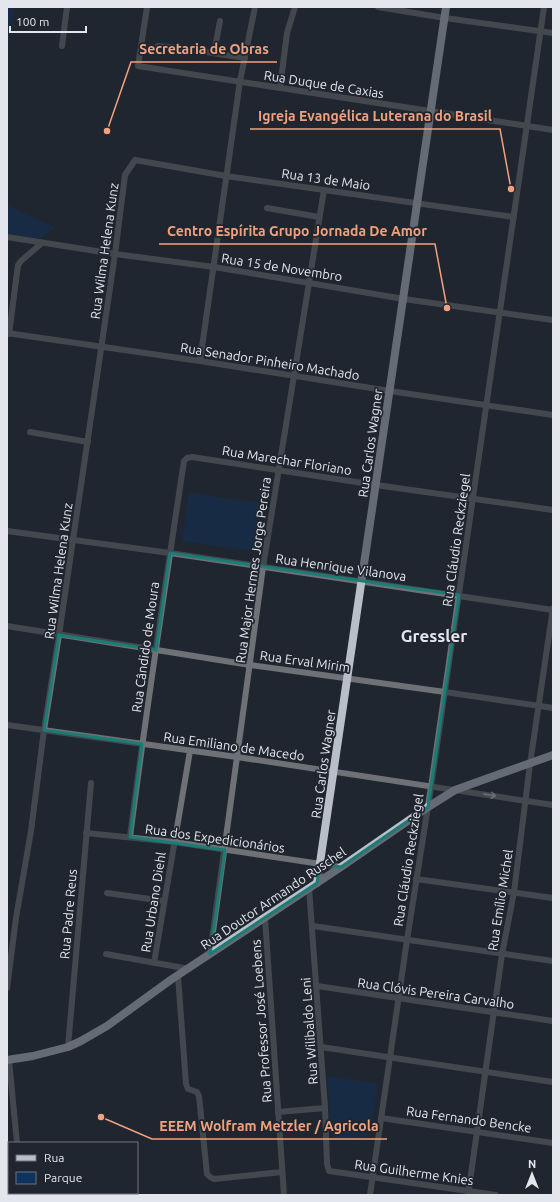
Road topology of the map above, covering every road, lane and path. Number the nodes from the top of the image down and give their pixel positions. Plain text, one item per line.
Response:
1 (68, 7) edge
2 (147, 7) edge
3 (255, 7) edge
4 (295, 7) edge
5 (378, 7) edge
6 (446, 7) edge
7 (544, 7) edge
8 (445, 18) junction
9 (220, 21) dead end
10 (541, 31) junction
11 (553, 33) edge
12 (62, 46) dead end
13 (158, 46) dead end
14 (214, 53) junction
15 (245, 58) junction
16 (240, 81) junction
17 (280, 88) junction
18 (431, 111) junction
19 (527, 126) junction
20 (553, 130) edge
21 (135, 160) joint
22 (226, 176) junction
23 (324, 190) junction
24 (418, 204) junction
25 (267, 208) dead end
26 (320, 217) junction
27 (514, 217) junction
28 (7, 237) edge
29 (42, 243) junction
30 (115, 254) junction
31 (214, 267) junction
32 (310, 283) junction
33 (7, 286) edge
34 (15, 288) junction
35 (404, 299) junction
36 (500, 312) junction
37 (553, 320) edge
38 (8, 334) edge
39 (102, 348) junction
40 (200, 361) junction
41 (294, 376) junction
42 (390, 391) junction
43 (487, 405) junction
44 (553, 415) edge
45 (30, 432) dead end
46 (88, 442) junction
47 (184, 461) joint
48 (279, 470) junction
49 (376, 485) junction
50 (473, 499) junction
51 (553, 510) edge
52 (7, 531) edge
53 (74, 539) junction
54 (170, 553) junction
55 (264, 567) junction
56 (362, 582) junction
57 (459, 595) junction
58 (553, 609) edge
59 (7, 626) edge
60 (60, 635) junction
61 (156, 650) junction
62 (250, 665) junction
63 (348, 678) junction
64 (445, 692) junction
65 (538, 707) junction
66 (553, 708) edge
67 (7, 725) edge
68 (44, 730) junction
69 (142, 744) junction
70 (190, 751) junction
71 (553, 755) edge
72 (237, 757) junction
73 (530, 764) junction
74 (334, 772) junction
75 (91, 783) dead end
76 (431, 787) junction
77 (455, 790) junction
78 (525, 801) junction
79 (553, 805) edge
80 (428, 807) junction
81 (86, 833) junction
82 (130, 837) junction
83 (174, 842) junction
84 (225, 850) junction
85 (320, 864) junction
86 (341, 867) junction
87 (416, 879) junction
88 (317, 883) junction
89 (309, 888) junction
90 (514, 892) junction
91 (107, 893) dead end
92 (553, 898) edge
93 (164, 901) junction
94 (265, 918) junction
95 (313, 926) junction
96 (407, 940) junction
97 (106, 954) dead end
98 (210, 954) junction
99 (502, 954) junction
100 (553, 961) edge
101 (154, 962) junction
102 (189, 969) junction
103 (178, 976) junction
104 (317, 986) junction
105 (7, 988) edge
106 (398, 998) junction
107 (494, 1013) junction
108 (553, 1021) edge
109 (68, 1047) junction
110 (321, 1047) junction
111 (390, 1057) junction
112 (8, 1060) edge
113 (485, 1071) junction
114 (553, 1082) edge
115 (325, 1108) junction
116 (278, 1112) junction
117 (381, 1118) junction
118 (476, 1132) junction
119 (17, 1142) edge
120 (553, 1143) edge
121 (329, 1171) joint
122 (282, 1172) junction
123 (373, 1178) junction
124 (468, 1193) edge
125 (284, 1195) edge
126 (370, 1195) edge
127 (496, 1195) edge

1 - 12 street
2 - 16 street, Rua Duque de Caxias
3 - 15 street
4 - 17 street
5 - 8 street
6 - 8 main road, Rua Carlos Wagner
7 - 10 street, Rua Cláudio Reckziegel
8 - 10 street
8 - 18 main road, Rua Carlos Wagner
9 - 14 street
10 - 11 street
10 - 19 street, Rua Cláudio Reckziegel
13 - 14 street
14 - 15 street
15 - 16 street
16 - 17 street, Rua Duque de Caxias
16 - 22 street
17 - 18 street, Rua Duque de Caxias
18 - 19 street, Rua Duque de Caxias
18 - 24 main road, Rua Carlos Wagner
19 - 20 street, Rua Duque de Caxias
19 - 27 street, Rua Cláudio Reckziegel
21 - 22 street, Rua 13 de Maio
21 - 30 street, Rua Wilma Helena Kunz
22 - 23 street, Rua 13 de Maio
22 - 31 street
23 - 24 street, Rua 13 de Maio
23 - 26 street, Rua Major Hermes Jorge Pereira
24 - 27 street, Rua 13 de Maio
24 - 35 main road, Rua Carlos Wagner
25 - 26 street
26 - 32 street, Rua Major Hermes Jorge Pereira
27 - 36 street, Rua Cláudio Reckziegel
28 - 29 street, Rua 15 de Novembro
29 - 30 street, Rua 15 de Novembro
29 - 34 street
30 - 31 street, Rua 15 de Novembro
30 - 39 street, Rua Wilma Helena Kunz
31 - 32 street, Rua 15 de Novembro
31 - 40 street
32 - 35 street, Rua 15 de Novembro
32 - 41 street, Rua Major Hermes Jorge Pereira
33 - 34 street
34 - 38 street
35 - 36 street, Rua 15 de Novembro
35 - 42 main road, Rua Carlos Wagner
36 - 37 street, Rua 15 de Novembro
36 - 43 street, Rua Cláudio Reckziegel
38 - 39 street, Rua Senador Pinheiro Machado
39 - 40 street, Rua Senador Pinheiro Machado
39 - 46 street, Rua Wilma Helena Kunz
40 - 41 street, Rua Senador Pinheiro Machado
41 - 42 street, Rua Senador Pinheiro Machado
41 - 48 street, Rua Major Hermes Jorge Pereira
42 - 43 street, Rua Senador Pinheiro Machado
42 - 49 main road, Rua Carlos Wagner
43 - 44 street, Rua Senador Pinheiro Machado
43 - 50 street, Rua Cláudio Reckziegel
45 - 46 street
46 - 53 street, Rua Wilma Helena Kunz
47 - 48 street, Rua Marechar Floriano
47 - 54 street, Rua Cândido de Moura
48 - 49 street, Rua Marechar Floriano
48 - 55 street, Rua Major Hermes Jorge Pereira
49 - 50 street, Rua Marechar Floriano
49 - 56 main road, Rua Carlos Wagner
50 - 51 street, Rua Marechar Floriano
50 - 57 street, Rua Cláudio Reckziegel
52 - 53 street, Rua Henrique Vilanova
53 - 54 street, Rua Henrique Vilanova
53 - 60 street, Rua Wilma Helena Kunz
54 - 55 street, Rua Henrique Vilanova
54 - 61 street, Rua Cândido de Moura
55 - 56 street, Rua Henrique Vilanova
55 - 62 street, Rua Major Hermes Jorge Pereira
56 - 57 street, Rua Henrique Vilanova
56 - 63 main road, Rua Carlos Wagner
57 - 58 street, Rua Henrique Vilanova
57 - 64 street, Rua Cláudio Reckziegel
58 - 65 street, Rua Emílio Michel
59 - 60 street, Rua Erval Mirim
60 - 61 street, Rua Erval Mirim
60 - 68 street, Rua Wilma Helena Kunz
61 - 62 street, Rua Erval Mirim
61 - 69 street, Rua Cândido de Moura
62 - 63 street, Rua Erval Mirim
62 - 72 street, Rua Major Hermes Jorge Pereira
63 - 64 street, Rua Erval Mirim
63 - 74 main road, Rua Carlos Wagner
64 - 65 street, Rua Erval Mirim
64 - 76 street, Rua Cláudio Reckziegel
65 - 66 street, Rua Erval Mirim
65 - 73 street, Rua Emílio Michel
67 - 68 street, Rua Emiliano de Macedo
68 - 69 street, Rua Emiliano de Macedo
68 - 105 street, Rua Wilma Helena Kunz
69 - 70 street, Rua Emiliano de Macedo
69 - 82 street, Rua Cândido de Moura
70 - 72 street, Rua Emiliano de Macedo
70 - 83 street, Rua Urbano Diehl
71 - 73 main road, Rua Doutor Armando Ruschel
72 - 74 street, Rua Emiliano de Macedo
72 - 84 street, Rua Major Hermes Jorge Pereira
73 - 77 main road, Rua Doutor Armando Ruschel
73 - 78 street, Rua Emílio Michel
74 - 76 street, Rua Emiliano de Macedo
74 - 85 main road, Rua Carlos Wagner
75 - 81 street, Rua Padre Reus
76 - 77 street, Rua Emiliano de Macedo
76 - 80 street, Rua Cláudio Reckziegel
77 -> 78 street, Rua Emiliano de Macedo
77 - 80 main road, Rua Doutor Armando Ruschel
78 - 79 street, Rua Emiliano de Macedo
78 - 90 street, Rua Emílio Michel
80 - 86 main road, Rua Doutor Armando Ruschel
80 - 87 street, Rua Cláudio Reckziegel
81 - 82 street, Rua dos Expedicionários
81 - 109 street, Rua Padre Reus
82 - 83 street, Rua dos Expedicionários
83 - 84 street, Rua dos Expedicionários
83 - 93 street, Rua Urbano Diehl
84 - 85 street, Rua dos Expedicionários
84 - 98 street, Rua Major Hermes Jorge Pereira
85 - 86 street, Rua dos Expedicionários
85 - 88 main road, Rua Carlos Wagner
86 - 88 main road, Rua Doutor Armando Ruschel
87 - 90 street
87 - 96 street, Rua Cláudio Reckziegel
88 - 89 main road, Rua Doutor Armando Ruschel
89 - 94 main road, Rua Doutor Armando Ruschel
89 - 95 street, Rua Wilibaldo Leni
90 - 92 street
90 - 99 street, Rua Emílio Michel
91 - 93 street
93 - 101 street, Rua Urbano Diehl
94 - 98 main road, Rua Doutor Armando Ruschel
94 - 116 street, Rua Professor José Loebens
95 - 96 street
95 - 104 street, Rua Wilibaldo Leni
96 - 99 street
96 - 106 street, Rua Cláudio Reckziegel
97 - 101 street
98 - 102 main road, Rua Doutor Armando Ruschel
99 - 100 street
99 - 107 street, Rua Emílio Michel
101 - 102 street
102 - 103 main road, Rua Doutor Armando Ruschel
103 - 109 main road, Rua Doutor Armando Ruschel
103 - 122 street
104 - 106 street, Rua Clóvis Pereira Carvalho
104 - 110 street, Rua Wilibaldo Leni
106 - 107 street, Rua Clóvis Pereira Carvalho
106 - 111 street, Rua Cláudio Reckziegel
107 - 108 street, Rua Clóvis Pereira Carvalho
107 - 113 street, Rua Emílio Michel
109 - 112 main road, Rua Doutor Armando Ruschel
110 - 111 street
110 - 115 street, Rua Wilibaldo Leni
111 - 113 street
111 - 117 street, Rua Cláudio Reckziegel
112 - 119 street
113 - 114 street
113 - 118 street, Rua Emílio Michel
115 - 116 street
115 - 121 street, Rua Wilibaldo Leni
116 - 122 street, Rua Professor José Loebens
117 - 118 street, Rua Fernando Bencke
117 - 123 street, Rua Cláudio Reckziegel
118 - 120 street, Rua Fernando Bencke
118 - 124 street, Rua Emílio Michel
121 - 123 street, Rua Guilherme Knies
122 - 125 street, Rua Professor José Loebens
123 - 124 street, Rua Guilherme Knies
123 - 126 street, Rua Cláudio Reckziegel
124 - 127 street, Rua Guilherme Knies

